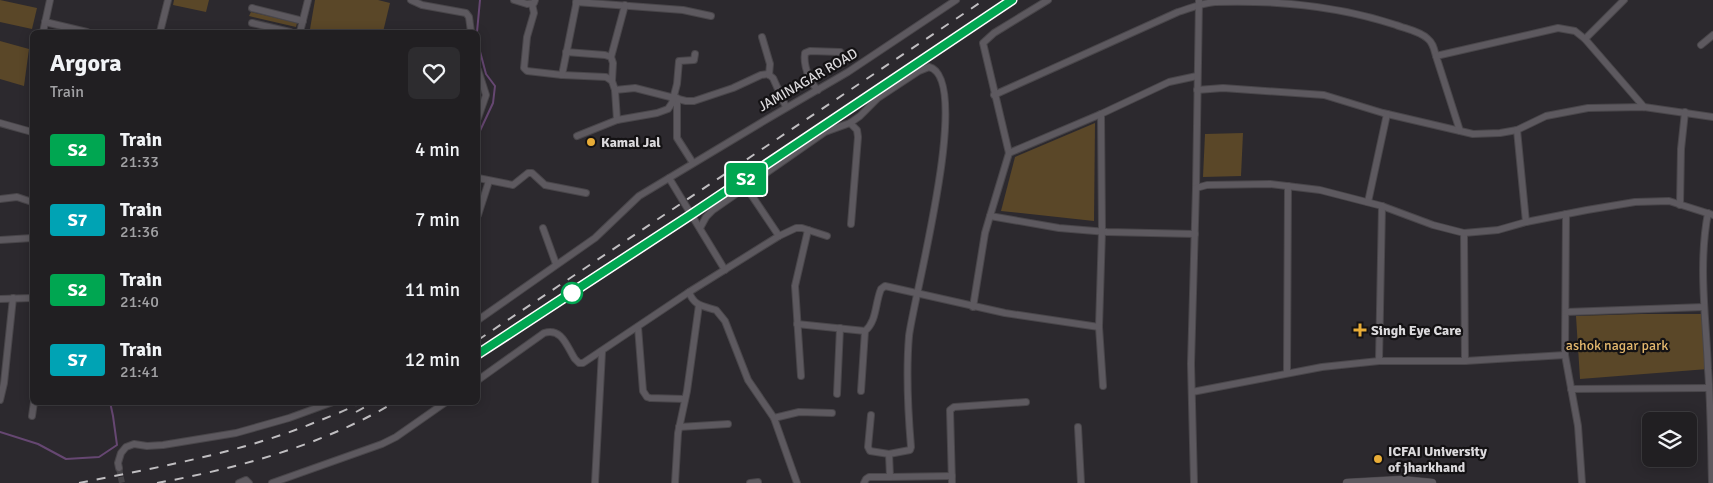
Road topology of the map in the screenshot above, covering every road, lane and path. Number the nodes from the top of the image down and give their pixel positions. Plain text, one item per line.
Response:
1 (50, 0) edge
2 (168, 0) edge
3 (308, 0) edge
4 (411, 0) edge
5 (514, 0) edge
6 (956, 0) edge
7 (1048, 0) edge
8 (1624, 0) edge
9 (577, 1) edge
10 (534, 2) edge
11 (606, 2) edge
12 (1199, 2) edge
13 (946, 3) edge
14 (625, 5) junction
15 (252, 8) dead end
16 (711, 16) dead end
17 (303, 21) junction
18 (45, 22) junction
19 (252, 23) dead end
20 (43, 30) edge
21 (79, 30) edge
22 (160, 30) edge
23 (282, 30) edge
24 (301, 30) edge
25 (471, 30) edge
26 (1713, 35) edge
27 (762, 37) dead end
28 (1584, 39) junction
29 (1701, 45) dead end
30 (566, 52) junction
31 (840, 52) dead end
32 (695, 54) dead end
33 (1436, 56) junction
34 (611, 57) junction
35 (769, 75) junction
36 (562, 76) junction
37 (1197, 76) junction
38 (612, 81) junction
39 (480, 85) edge
40 (615, 90) junction
41 (818, 90) junction
42 (1197, 90) junction
43 (994, 95) junction
44 (675, 98) junction
45 (786, 107) junction
46 (1644, 107) junction
47 (480, 112) edge
48 (1685, 112) junction
49 (1101, 114) junction
50 (1387, 114) junction
51 (1713, 117) edge
52 (617, 120) junction
53 (0, 123) edge
54 (850, 123) junction
55 (1517, 130) junction
56 (30, 131) edge
57 (1460, 131) junction
58 (577, 136) dead end
59 (1009, 153) junction
60 (693, 163) junction
61 (669, 178) junction
62 (480, 179) edge
63 (489, 181) junction
64 (1288, 186) junction
65 (746, 187) junction
66 (1196, 188) junction
67 (586, 194) dead end
68 (0, 199) edge
69 (30, 201) edge
70 (1368, 202) junction
71 (1680, 205) junction
72 (1382, 206) junction
73 (480, 209) edge
74 (1566, 214) junction
75 (1710, 214) edge
76 (990, 216) junction
77 (1526, 222) junction
78 (851, 224) dead end
79 (543, 228) dead end
80 (700, 228) junction
81 (808, 230) junction
82 (1102, 232) junction
83 (1464, 232) junction
84 (1195, 234) junction
85 (779, 236) junction
86 (827, 236) dead end
87 (30, 238) edge
88 (0, 240) edge
89 (556, 264) junction
90 (723, 271) junction
91 (689, 292) junction
92 (918, 295) junction
93 (13, 298) junction
94 (30, 298) edge
95 (0, 299) edge
96 (699, 305) junction
97 (973, 307) junction
98 (1704, 307) junction
99 (1566, 312) junction
100 (480, 319) edge
101 (797, 324) junction
102 (638, 327) junction
103 (1099, 327) junction
104 (840, 328) junction
105 (865, 330) junction
106 (602, 352) junction
107 (1565, 355) junction
108 (1378, 361) junction
109 (1465, 361) junction
110 (1287, 373) junction
111 (801, 376) dead end
112 (480, 379) edge
113 (1103, 386) dead end
114 (1709, 388) junction
115 (1571, 389) junction
116 (861, 391) dead end
117 (1192, 392) junction
118 (837, 394) dead end
119 (685, 398) junction
120 (0, 400) edge
121 (1026, 402) dead end
122 (34, 405) edge
123 (325, 405) edge
124 (442, 405) edge
125 (832, 413) dead end
126 (871, 415) dead end
127 (32, 416) dead end
128 (774, 418) junction
129 (728, 424) dead end
130 (679, 427) junction
131 (1078, 427) dead end
132 (889, 454) junction
133 (119, 468) tunnel mouth
134 (890, 477) junction
135 (952, 480) edge
136 (758, 482) edge
137 (238, 483) edge
138 (249, 483) edge
139 (272, 483) edge
140 (595, 483) edge
141 (675, 483) edge
142 (750, 483) edge
143 (797, 483) edge
144 (864, 483) edge
145 (1081, 483) edge
146 (1194, 483) edge
147 (1347, 483) edge
148 (1432, 483) edge
149 (1582, 483) edge
150 (1712, 483) edge

1 - 18 street
2 - 22 street
3 - 17 street
4 - 25 street
5 - 10 street
6 - 13 street, JAMINAGAR ROAD
7 - 43 street
8 - 28 street
9 - 11 street
9 - 30 street
10 - 36 street
11 - 14 street
12 - 33 street
12 - 37 street
12 - 43 street
13 - 41 street, JAMINAGAR ROAD
14 - 16 street
14 - 34 street
15 - 17 street
17 - 24 street
18 - 20 street
18 - 21 street
19 - 23 street
26 - 29 street
27 - 35 street
28 - 33 street
28 - 46 street
30 - 34 street
30 - 36 street
31 - 41 street
32 - 44 street
33 - 57 street
34 - 38 street
35 - 44 street
35 - 45 street
36 - 38 street
37 - 42 street
37 - 49 street
38 - 40 street
39 - 47 street
40 - 44 street
40 - 52 street
41 - 45 street, JAMINAGAR ROAD
42 - 50 street
42 - 66 street
43 - 59 street
44 - 52 street
44 - 60 street
45 - 60 street, JAMINAGAR ROAD
46 - 48 street
46 - 55 street
48 - 51 street
48 - 71 street
49 - 59 street
49 - 82 street
50 - 57 street
50 - 70 street
52 - 58 street
53 - 56 street
54 - 65 street
54 - 78 street
54 - 92 street
55 - 57 street
55 - 77 street
59 - 76 street
60 - 61 street, JAMINAGAR ROAD
61 - 80 street
61 - 89 street, JAMINAGAR ROAD
62 - 63 street
63 - 67 street
63 - 73 street
64 - 66 street
64 - 70 street
64 - 110 street
65 - 80 street
65 - 85 street
66 - 84 street
68 - 69 street
70 - 72 street
71 - 74 street
71 - 75 street
72 - 83 street
72 - 108 street
74 - 77 street
74 - 99 street
75 - 98 street
76 - 82 street
76 - 97 street
77 - 83 street
79 - 89 street
80 - 90 street
81 - 85 street
81 - 86 street
81 - 101 street
82 - 84 street
82 - 103 street
83 - 109 street
84 - 117 street
85 - 90 street
87 - 88 street
89 - 100 street, JAMINAGAR ROAD
90 - 91 street
91 - 96 street
91 - 102 street
92 - 97 street
92 - 105 street
92 - 132 street
93 - 94 street
93 - 95 street
93 - 120 street
96 - 119 street
96 - 128 street
97 - 103 street
98 - 99 street
98 - 114 street
99 - 107 street
101 - 104 street
101 - 111 street
102 - 106 street
102 - 119 street
103 - 113 street
104 - 105 street
104 - 118 street
105 - 116 street
106 - 112 street
106 - 140 street
107 - 109 street
107 - 115 street
108 - 109 street
108 - 110 street
110 - 117 street
114 - 115 street
114 - 150 street
115 - 149 street
117 - 146 street
119 - 130 street
121 - 135 street
122 - 127 street
123 - 133 street
124 - 139 street
125 - 128 street
126 - 132 street
128 - 143 street
129 - 130 street
130 - 141 street
131 - 145 street
132 - 134 street
134 - 135 street
134 - 144 street
136 - 142 street
137 - 138 street
147 - 148 street

